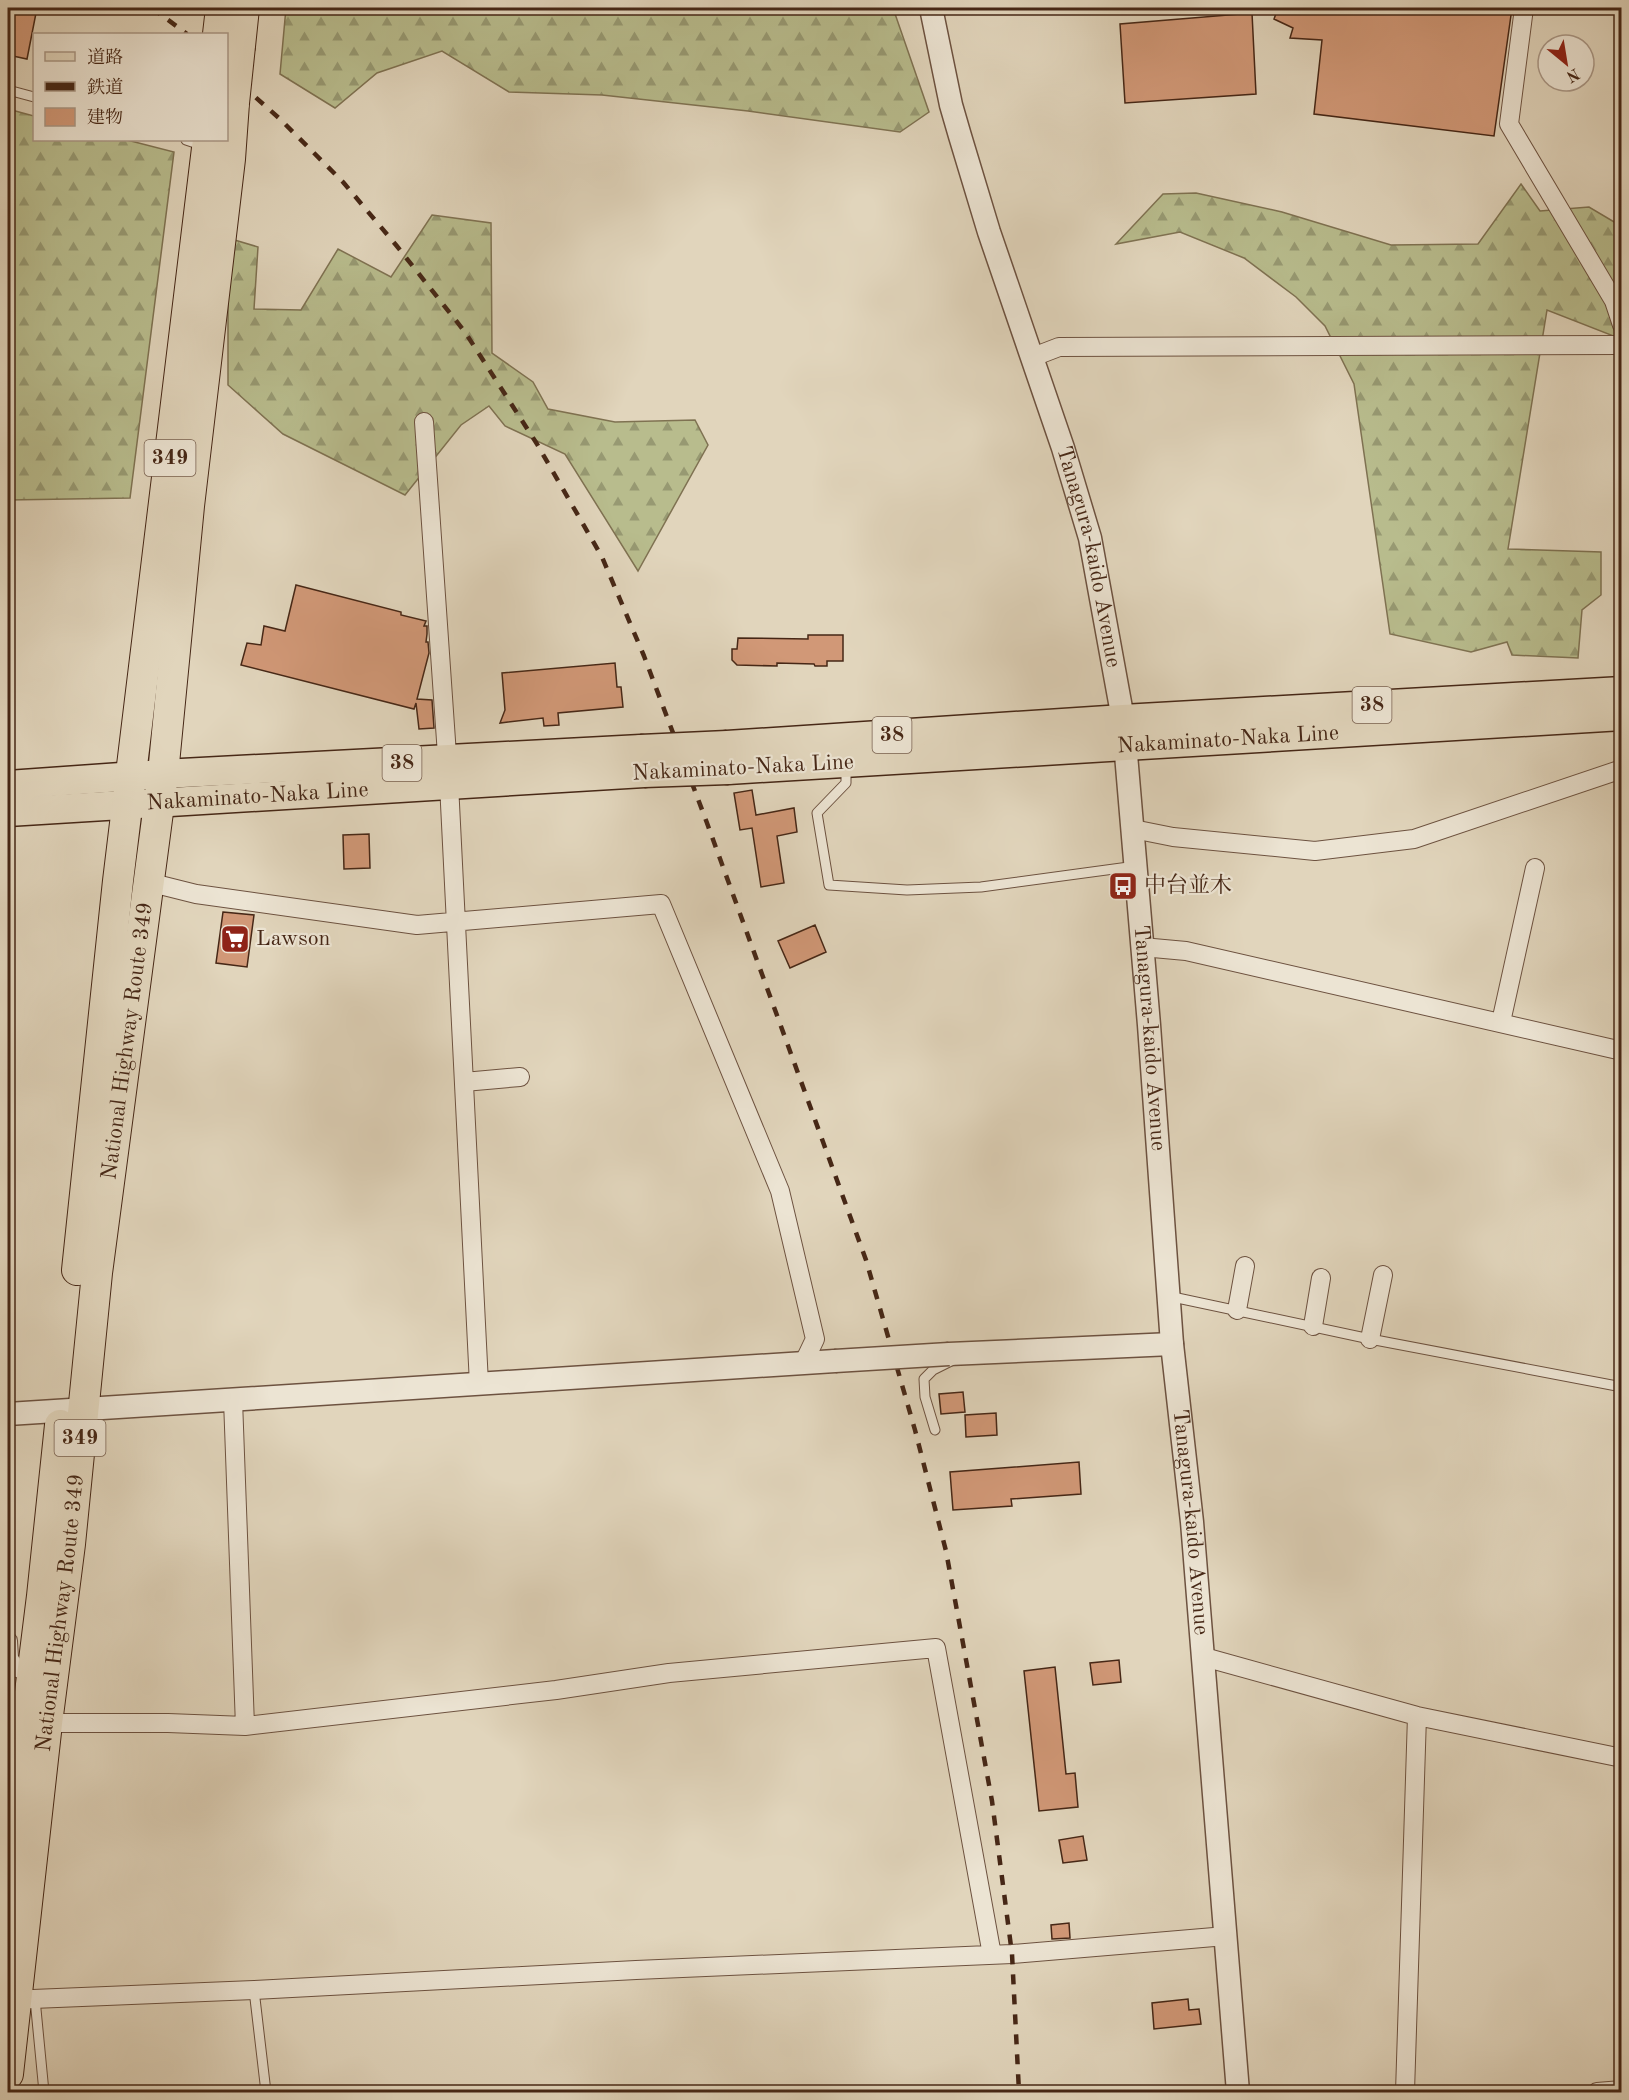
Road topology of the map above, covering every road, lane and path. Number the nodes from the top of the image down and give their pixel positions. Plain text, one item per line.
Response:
1 (244, 8) edge
2 (931, 8) edge
3 (1524, 8) edge
4 (224, 30) edge
5 (228, 59) edge
6 (8, 90) edge
7 (33, 97) edge
8 (228, 116) edge
9 (212, 149) edge
10 (1622, 326) edge
11 (1622, 345) edge
12 (1033, 357) junction
13 (424, 422) dead end
14 (1622, 691) edge
15 (1622, 716) edge
16 (1124, 733) junction
17 (727, 758) junction
18 (846, 762) junction
19 (1622, 769) edge
20 (448, 772) junction
21 (163, 774) junction
22 (132, 776) junction
23 (8, 785) edge
24 (160, 803) junction
25 (127, 805) junction
26 (8, 812) edge
27 (1133, 829) junction
28 (1136, 866) junction
29 (1535, 868) dead end
30 (148, 882) junction
31 (456, 923) junction
32 (1142, 947) junction
33 (1501, 1022) junction
34 (1622, 1051) edge
35 (520, 1077) dead end
36 (464, 1082) junction
37 (1245, 1266) dead end
38 (1383, 1275) dead end
39 (1321, 1278) dead end
40 (1168, 1296) junction
41 (1237, 1310) junction
42 (1313, 1326) junction
43 (1370, 1339) junction
44 (1172, 1344) junction
45 (957, 1354) junction
46 (804, 1362) junction
47 (479, 1384) junction
48 (1622, 1387) edge
49 (232, 1400) junction
50 (72, 1410) junction
51 (8, 1414) edge
52 (934, 1430) dead end
53 (8, 1641) edge
54 (1204, 1657) junction
55 (32, 1672) junction
56 (1417, 1716) junction
57 (27, 1724) edge
58 (245, 1726) junction
59 (1622, 1758) edge
60 (9, 1852) edge
61 (1226, 1936) junction
62 (992, 1954) junction
63 (254, 1990) junction
64 (19, 2000) edge
65 (8, 2074) edge
66 (1622, 2090) edge
67 (44, 2092) edge
68 (266, 2092) edge
69 (1238, 2092) edge
70 (1405, 2092) edge
71 (1598, 2092) edge

1 - 4 highway, National Highway Route 349 / 349
2 - 12 street, Tanagura-kaido Avenue
3 - 10 street
5 - 8 highway, National Highway Route 349 / 349, bridge
6 - 7 lane
9 - 21 highway, National Highway Route 349 / 349
9 - 22 highway, National Highway Route 349 / 349
11 - 12 street
12 - 16 street, Tanagura-kaido Avenue
13 - 20 street
14 - 16 main road, Nakaminato-Naka Line / 38
15 - 16 main road, Nakaminato-Naka Line / 38
16 - 17 main road, Nakaminato-Naka Line / 38
16 - 18 main road, Nakaminato-Naka Line / 38
16 - 27 street, Tanagura-kaido Avenue
17 - 18 main road, Nakaminato-Naka Line / 38
17 - 20 main road, Nakaminato-Naka Line / 38, bridge
18 - 28 lane
19 - 27 street
20 - 21 main road, Nakaminato-Naka Line / 38
20 - 24 main road, Nakaminato-Naka Line / 38
20 - 31 street
21 - 22 main road, Nakaminato-Naka Line / 38
21 - 24 highway, National Highway Route 349 / 349
22 - 23 main road, Nakaminato-Naka Line / 38
22 - 25 highway, National Highway Route 349 / 349
24 - 25 main road, Nakaminato-Naka Line / 38
24 - 30 highway, National Highway Route 349 / 349
25 - 26 main road, Nakaminato-Naka Line / 38
25 - 50 highway, National Highway Route 349 / 349
27 - 28 street, Tanagura-kaido Avenue
28 - 32 street, Tanagura-kaido Avenue
29 - 33 street
30 - 31 street
30 - 50 highway, National Highway Route 349 / 349
31 - 36 street
31 - 46 street
32 - 33 street
32 - 40 street, Tanagura-kaido Avenue
33 - 34 street
35 - 36 street
36 - 47 street
37 - 41 street
38 - 43 street
39 - 42 street
40 - 41 lane
40 - 44 street, Tanagura-kaido Avenue
41 - 42 lane
42 - 43 lane
43 - 48 lane
44 - 45 street
44 - 54 street, Tanagura-kaido Avenue
45 - 46 street, bridge
45 - 52 lane
46 - 47 street
47 - 49 street
49 - 50 street
49 - 58 street
50 - 51 street
50 - 55 highway, National Highway Route 349 / 349
50 - 57 highway, National Highway Route 349 / 349
53 - 55 street
54 - 56 street
54 - 61 street, Tanagura-kaido Avenue
55 - 57 highway, National Highway Route 349 / 349
56 - 59 street
56 - 70 street
57 - 58 street
57 - 60 highway, National Highway Route 349 / 349
57 - 64 highway, National Highway Route 349 / 349
58 - 62 street
61 - 62 street
61 - 69 street, Tanagura-kaido Avenue
62 - 63 street
63 - 64 street
63 - 68 lane
64 - 65 highway, National Highway Route 349 / 349
64 - 67 lane
66 - 71 street

